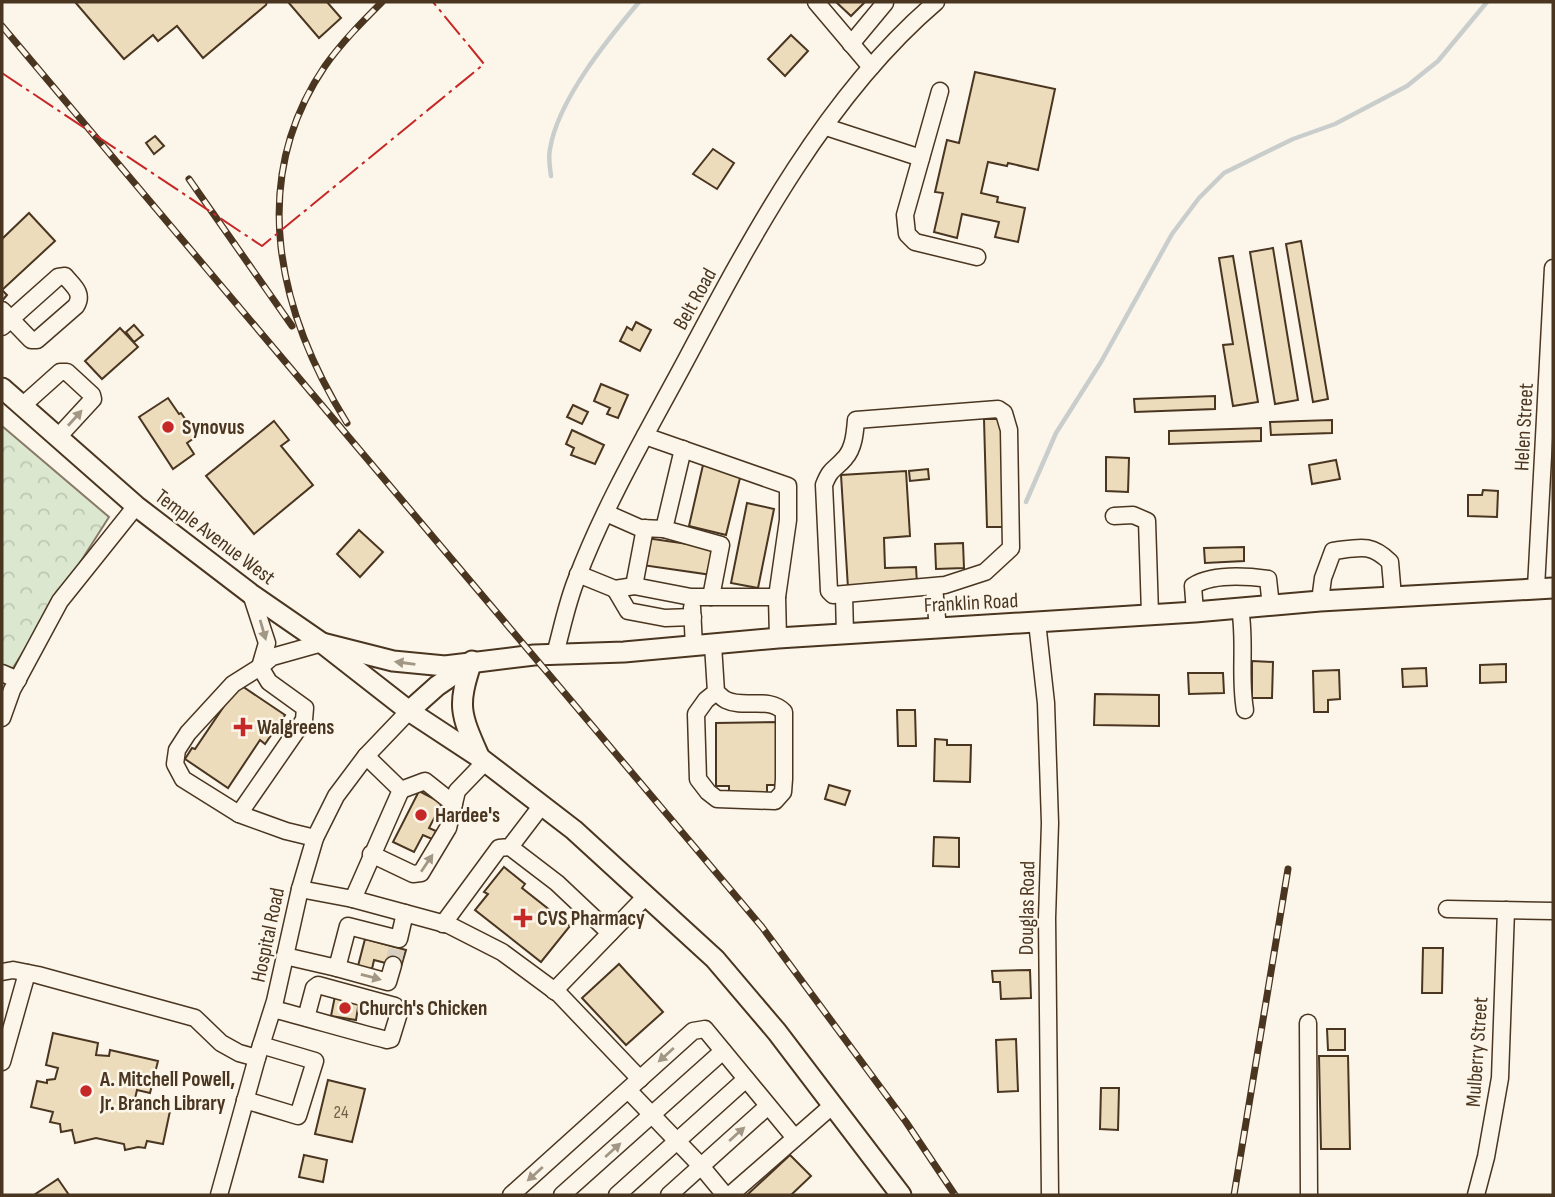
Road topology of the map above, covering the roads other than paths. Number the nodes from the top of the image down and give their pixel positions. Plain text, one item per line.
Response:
1 (816, 2) edge
2 (936, 2) edge
3 (885, 3) edge
4 (851, 44) junction
5 (871, 67) junction
6 (940, 91) dead end
7 (826, 127) junction
8 (921, 158) junction
9 (976, 257) dead end
10 (1553, 268) edge
11 (2, 388) edge
12 (22, 407) junction
13 (645, 436) junction
14 (58, 438) junction
15 (684, 449) junction
16 (135, 506) junction
17 (606, 513) junction
18 (1114, 516) dead end
19 (645, 528) junction
20 (664, 528) junction
21 (578, 574) junction
22 (634, 586) junction
23 (934, 587) junction
24 (1545, 588) edge
25 (615, 589) junction
26 (251, 594) junction
27 (844, 595) junction
28 (691, 597) junction
29 (711, 597) junction
30 (777, 597) junction
31 (1393, 597) junction
32 (1320, 601) junction
33 (1271, 606) junction
34 (1240, 608) junction
35 (1195, 612) junction
36 (1150, 614) junction
37 (692, 617) junction
38 (1037, 622) junction
39 (939, 628) junction
40 (845, 634) junction
41 (778, 638) junction
42 (321, 643) junction
43 (704, 646) junction
44 (555, 654) junction
45 (472, 661) junction
46 (260, 667) junction
47 (2, 673) edge
48 (18, 680) junction
49 (716, 692) junction
50 (1245, 710) dead end
51 (409, 711) junction
52 (2, 718) edge
53 (366, 756) junction
54 (485, 762) junction
55 (401, 790) junction
56 (454, 804) junction
57 (542, 805) junction
58 (239, 814) junction
59 (315, 838) junction
60 (510, 847) junction
61 (371, 854) junction
62 (300, 888) junction
63 (646, 896) junction
64 (353, 899) junction
65 (1447, 909) dead end
66 (1506, 910) junction
67 (1553, 911) edge
68 (405, 913) junction
69 (443, 924) junction
70 (610, 933) junction
71 (285, 956) junction
72 (393, 965) dead end
73 (337, 968) junction
74 (2, 972) edge
75 (27, 973) junction
76 (554, 992) junction
77 (273, 1009) junction
78 (306, 1018) junction
79 (1308, 1023) dead end
80 (259, 1051) junction
81 (723, 1051) junction
82 (2, 1062) edge
83 (746, 1079) junction
84 (634, 1084) junction
85 (246, 1100) junction
86 (833, 1105) junction
87 (768, 1106) junction
88 (652, 1114) junction
89 (795, 1138) junction
90 (677, 1142) junction
91 (701, 1166) junction
92 (219, 1195) edge
93 (511, 1195) edge
94 (562, 1195) edge
95 (617, 1195) edge
96 (669, 1195) edge
97 (728, 1195) edge
98 (901, 1195) edge
99 (1050, 1195) edge
100 (1309, 1195) edge
101 (1476, 1195) edge

1 - 4 street
2 - 5 street, Belt Road
3 - 4 street
4 - 5 street
5 - 7 street, Belt Road
6 - 8 street
7 - 8 street
7 - 13 street, Belt Road
8 - 9 street
10 - 24 street, Helen Street
11 - 12 main road, Temple Avenue West
12 - 14 main road, Temple Avenue West
14 -> 12 street
13 - 15 street
13 - 17 street, Belt Road
14 - 16 main road, Temple Avenue West
15 - 20 street
15 - 30 street
16 - 26 main road, Temple Avenue West
16 - 48 street
17 - 19 street
17 - 21 street, Belt Road
18 - 36 street
19 - 20 street
19 - 22 street
20 - 29 street
21 - 25 street
21 - 44 street, Belt Road
22 - 25 street
22 - 28 street
23 - 27 street
23 - 27 street
23 - 39 street
24 - 31 main road, Franklin Road
25 - 37 street
26 - 42 main road, Temple Avenue West
26 -> 46 street
27 - 40 street
28 - 29 street
28 - 37 street
29 - 30 street
30 - 41 street
31 - 32 main road, Franklin Road
31 - 32 street
32 - 33 main road, Franklin Road
33 - 34 main road, Franklin Road
33 - 35 street
34 - 35 main road, Franklin Road
34 - 50 street
35 - 36 main road, Franklin Road
36 - 38 main road, Franklin Road
37 - 43 street
38 - 39 main road, Franklin Road
38 - 99 street, Douglas Road
39 - 40 main road, Franklin Road
40 - 41 main road, Franklin Road
41 - 43 main road, Franklin Road
45 -> 42 main road, Franklin Road
42 - 46 street
42 - 51 main road, Temple Avenue West
43 - 44 main road, Franklin Road
43 - 49 street
44 - 45 main road, Franklin Road
45 - 51 main road
45 - 54 main road
46 - 58 street
46 - 58 street
47 - 48 street
48 - 52 street
49 - 49 street
51 - 53 street, Hospital Road
51 - 54 main road, Temple Avenue West
53 - 55 street
53 - 59 street, Hospital Road
54 - 56 street
54 - 57 main road, Temple Avenue West
55 - 56 street
55 - 61 street
61 -> 56 street
57 - 60 street
57 - 63 main road, Temple Avenue West
58 - 59 street
59 - 62 street, Hospital Road
60 - 69 street
60 - 70 street
61 - 64 street
62 - 64 street
62 - 71 street, Hospital Road
63 - 70 street
63 - 86 main road, Temple Avenue West
64 - 68 street
65 - 66 street
66 - 67 street
66 - 101 street, Mulberry Street
68 - 69 street
68 - 73 street
69 - 76 street
70 - 76 street
71 - 73 street
71 - 77 street, Hospital Road
73 -> 72 street
74 - 75 street
75 - 80 street
75 - 82 street
76 - 84 street
77 - 78 street
77 - 80 street, Hospital Road
78 - 78 street
79 - 100 street
80 - 85 street, Hospital Road
80 - 85 street
81 - 83 street
81 -> 84 street
81 - 88 street
83 - 87 street
83 - 90 street
84 - 88 street
84 -> 93 street
85 - 92 street, Hospital Road
86 - 89 street
86 - 98 main road, Temple Avenue West
87 - 89 street
91 -> 87 street
88 - 90 street
94 -> 88 street
89 - 97 street
90 - 91 street
90 - 95 street
91 - 96 street
91 - 97 street

